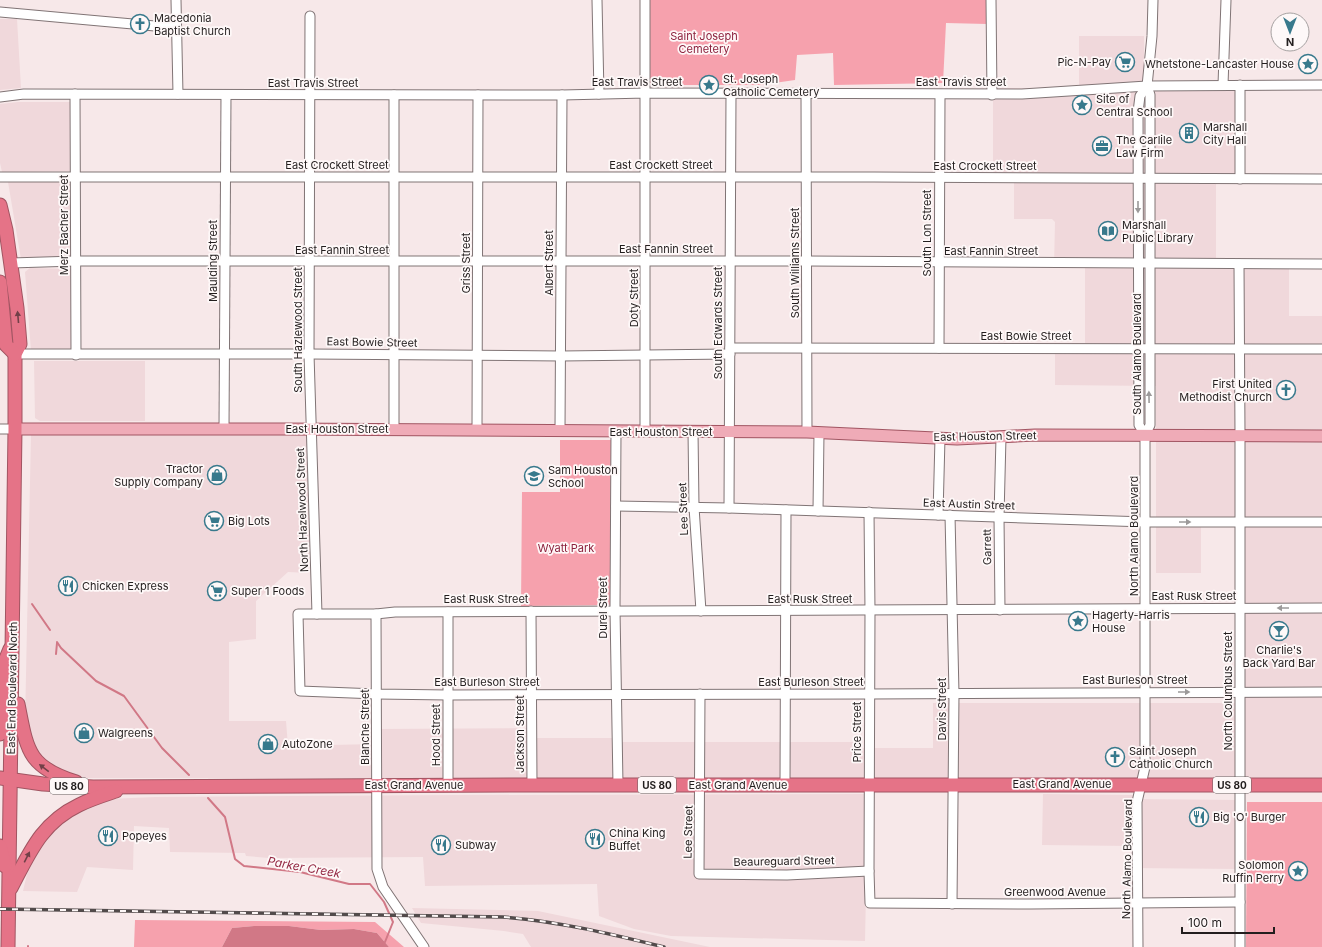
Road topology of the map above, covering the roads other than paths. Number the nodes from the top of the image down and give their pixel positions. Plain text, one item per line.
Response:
1 (176, 0) edge
2 (597, 0) edge
3 (645, 0) edge
4 (991, 0) edge
5 (1154, 0) edge
6 (1226, 0) edge
7 (0, 12) edge
8 (310, 16) dead end
9 (177, 28) junction
10 (1240, 85) junction
11 (1322, 85) edge
12 (1147, 86) junction
13 (1223, 86) junction
14 (646, 93) junction
15 (75, 94) junction
16 (178, 94) junction
17 (599, 94) junction
18 (731, 94) junction
19 (806, 94) junction
20 (992, 94) junction
21 (226, 95) junction
22 (310, 95) junction
23 (394, 95) junction
24 (478, 95) junction
25 (562, 95) junction
26 (940, 95) junction
27 (0, 96) edge
28 (75, 176) junction
29 (226, 176) junction
30 (0, 177) edge
31 (310, 177) junction
32 (394, 177) junction
33 (478, 177) junction
34 (561, 177) junction
35 (807, 177) junction
36 (646, 178) junction
37 (730, 178) junction
38 (940, 178) junction
39 (1138, 178) junction
40 (1150, 179) junction
41 (1240, 179) junction
42 (1322, 179) edge
43 (0, 205) edge
44 (76, 261) junction
45 (561, 261) junction
46 (646, 261) junction
47 (730, 261) junction
48 (807, 261) junction
49 (225, 262) junction
50 (309, 262) junction
51 (394, 262) junction
52 (478, 262) junction
53 (11, 263) junction
54 (939, 263) junction
55 (1138, 264) junction
56 (1149, 264) junction
57 (1239, 264) junction
58 (1322, 264) edge
59 (0, 282) edge
60 (807, 348) junction
61 (939, 348) junction
62 (1138, 349) junction
63 (1149, 349) junction
64 (1240, 349) junction
65 (1322, 349) edge
66 (730, 351) junction
67 (14, 354) junction
68 (224, 354) junction
69 (310, 354) junction
70 (76, 355) junction
71 (394, 355) junction
72 (646, 355) junction
73 (478, 356) junction
74 (561, 356) junction
75 (224, 428) junction
76 (0, 429) edge
77 (15, 429) junction
78 (312, 429) junction
79 (394, 429) junction
80 (478, 430) junction
81 (560, 431) junction
82 (645, 431) junction
83 (693, 431) junction
84 (616, 432) junction
85 (729, 432) junction
86 (807, 432) junction
87 (819, 433) junction
88 (1145, 435) junction
89 (1240, 435) junction
90 (1001, 436) junction
91 (1322, 436) edge
92 (940, 438) junction
93 (616, 506) junction
94 (694, 507) junction
95 (729, 508) junction
96 (786, 510) junction
97 (818, 511) junction
98 (869, 512) junction
99 (938, 515) junction
100 (950, 515) junction
101 (999, 518) junction
102 (1146, 522) junction
103 (1240, 522) junction
104 (1322, 522) edge
105 (1146, 608) junction
106 (1240, 608) junction
107 (1322, 608) edge
108 (615, 610) junction
109 (701, 610) junction
110 (953, 610) junction
111 (1000, 610) junction
112 (531, 611) junction
113 (786, 611) junction
114 (870, 611) junction
115 (448, 612) junction
116 (317, 614) junction
117 (376, 614) junction
118 (13, 643) junction
119 (12, 680) junction
120 (300, 691) joint
121 (1145, 692) junction
122 (1240, 692) junction
123 (1322, 692) edge
124 (377, 694) junction
125 (532, 694) junction
126 (700, 694) junction
127 (785, 694) junction
128 (869, 694) junction
129 (954, 694) junction
130 (448, 695) junction
131 (616, 695) junction
132 (0, 734) edge
133 (6, 779) edge
134 (785, 784) junction
135 (869, 784) junction
136 (953, 784) junction
137 (1142, 784) junction
138 (377, 785) junction
139 (532, 785) junction
140 (618, 785) junction
141 (700, 785) junction
142 (1322, 785) edge
143 (448, 786) junction
144 (1240, 786) junction
145 (93, 787) junction
146 (128, 787) junction
147 (0, 846) edge
148 (869, 871) junction
149 (699, 874) joint
150 (9, 892) junction
151 (1240, 902) junction
152 (870, 903) joint
153 (1138, 903) junction
154 (952, 904) junction
155 (4, 922) edge
156 (8, 947) edge
157 (424, 947) edge
158 (1138, 947) edge
159 (1240, 947) edge

1 - 9 street
2 - 17 street
3 - 14 street, Doty Street
4 - 20 street
5 - 12 street, South Alamo Boulevard
6 - 13 street
7 - 9 street
8 - 22 street, South Hazlewood Street
9 - 16 street
10 - 11 street, East Travis Street
10 - 13 street, East Travis Street
10 - 41 street
12 - 13 street, East Travis Street
12 - 20 street, East Travis Street
12 - 39 street, South Alamo Boulevard
12 - 40 street, South Alamo Boulevard
14 - 17 street, East Travis Street
14 - 18 street, East Travis Street
14 - 36 street, Doty Street
15 - 16 street, East Travis Street
15 - 27 street, East Travis Street
15 - 28 street, Merz Bacher Street
16 - 21 street, East Travis Street
17 - 25 street, East Travis Street
18 - 19 street, East Travis Street
18 - 37 street, South Edwards Street
19 - 26 street, East Travis Street
19 - 35 street, South Williams Street
20 - 26 street, East Travis Street
21 - 22 street, East Travis Street
21 - 29 street, Maulding Street
22 - 23 street, East Travis Street
22 - 31 street, South Hazlewood Street
23 - 24 street, East Travis Street
23 - 32 street
24 - 25 street, East Travis Street
24 - 33 street, Griss Street
25 - 34 street, Albert Street
26 - 38 street, South Lon Street
28 - 29 street, East Crockett Street
28 - 30 street, East Crockett Street
28 - 44 street, Merz Bacher Street
29 - 31 street, East Crockett Street
29 - 49 street, Maulding Street
31 - 32 street, East Crockett Street
31 - 50 street, South Hazlewood Street
32 - 33 street, East Crockett Street
32 - 51 street
33 - 34 street, East Crockett Street
33 - 52 street, Griss Street
34 - 36 street, East Crockett Street
34 - 45 street, Albert Street
35 - 37 street, East Crockett Street
35 - 38 street, East Crockett Street
35 - 48 street, South Williams Street
36 - 37 street, East Crockett Street
36 - 46 street, Doty Street
37 - 47 street, South Edwards Street
38 - 39 street, East Crockett Street
38 - 54 street, South Lon Street
39 - 40 street, East Crockett Street
39 -> 55 street, South Alamo Boulevard
40 - 41 street, East Crockett Street
40 - 56 street, South Alamo Boulevard
41 - 42 street, East Crockett Street
43 - 53 highway
44 - 49 street, East Fannin Street
44 - 53 street, East Fannin Street
44 - 70 street, Merz Bacher Street
45 - 46 street, East Fannin Street
45 - 52 street, East Fannin Street
45 - 74 street, Albert Street
46 - 47 street, East Fannin Street
46 - 72 street, Doty Street
47 - 48 street, East Fannin Street
47 - 66 street, South Edwards Street
48 - 54 street, East Fannin Street
48 - 60 street, South Williams Street
49 - 50 street, East Fannin Street
49 - 68 street, Maulding Street
50 - 51 street, East Fannin Street
50 - 69 street, South Hazlewood Street
51 - 52 street, East Fannin Street
51 - 71 street
52 - 73 street, Griss Street
67 -> 53 highway
54 - 55 street, East Fannin Street
54 - 61 street, South Lon Street
55 - 56 street, East Fannin Street
55 - 62 street, South Alamo Boulevard
56 - 57 street, East Fannin Street
56 - 63 street, South Alamo Boulevard
57 - 58 street, East Fannin Street
57 - 64 street, North Columbus Street
59 - 67 highway
60 - 61 street, East Bowie Street
60 - 66 street, East Bowie Street
60 - 86 street, South Williams Street
61 - 62 street, East Bowie Street
62 - 63 street, East Bowie Street
62 - 88 street, South Alamo Boulevard
63 - 64 street, East Bowie Street
88 -> 63 street, South Alamo Boulevard
64 - 65 street, East Bowie Street
64 - 89 street, North Columbus Street
66 - 72 street, East Bowie Street
66 - 85 street, South Edwards Street
67 - 70 street, East Bowie Street
67 - 77 highway, East End Boulevard North
68 - 69 street, East Bowie Street
68 - 70 street, East Bowie Street
68 - 75 street, Maulding Street
69 - 71 street, East Bowie Street
69 - 78 street, South Hazlewood Street
71 - 73 street, East Bowie Street
71 - 79 street
72 - 74 street, East Bowie Street
72 - 82 street, Doty Street
73 - 74 street, East Bowie Street
73 - 80 street, Griss Street
74 - 81 street, Albert Street
75 - 77 main road, East Houston Street
75 - 78 main road, East Houston Street
76 - 77 street, East Houston Street
77 - 118 highway, East End Boulevard North
78 - 79 main road, East Houston Street
78 - 116 street, North Hazelwood Street
79 - 80 main road, East Houston Street
80 - 81 main road, East Houston Street
81 - 84 main road, East Houston Street
82 - 83 main road, East Houston Street
82 - 84 main road, East Houston Street
83 - 85 main road, East Houston Street
83 - 94 street, Lee Street
84 - 93 street, Durel Street
85 - 86 main road, East Houston Street
85 - 95 street, South Edwards Street
86 - 87 main road, East Houston Street
87 - 92 main road, East Houston Street
87 - 97 street
88 - 89 main road, East Houston Street
88 - 90 main road, East Houston Street
88 - 102 street, North Alamo Boulevard
89 - 91 main road, East Houston Street
89 - 103 street, North Columbus Street
90 - 92 main road, East Houston Street
90 - 101 street, Garrett
92 - 99 street
93 - 94 street, East Austin Street
93 - 108 street, Durel Street
94 - 95 street, East Austin Street
94 - 109 street, Lee Street
95 - 96 street, East Austin Street
96 - 97 street, East Austin Street
96 - 113 street
97 - 98 street, East Austin Street
98 - 99 street, East Austin Street
98 - 114 street, Price Street
99 - 100 street, East Austin Street
100 - 101 street, East Austin Street
100 - 110 street, Davis Street
101 - 102 street, East Austin Street
101 - 111 street, Garrett
102 -> 103 street, East Austin Street
102 - 105 street, North Alamo Boulevard
103 - 104 street, East Austin Street
103 - 106 street, North Columbus Street
105 - 106 street, East Rusk Street
105 - 111 street, East Rusk Street
105 - 121 street, North Alamo Boulevard
107 -> 106 street, East Rusk Street
106 - 122 street, North Columbus Street
108 - 109 street, East Rusk Street
108 - 112 street, East Rusk Street
108 - 131 street, Durel Street
109 - 113 street, East Rusk Street
110 - 111 street, East Rusk Street
110 - 114 street, East Rusk Street
110 - 129 street, Davis Street
112 - 115 street, East Rusk Street
112 - 125 street, Jackson Street
113 - 114 street, East Rusk Street
113 - 127 street
114 - 128 street, Price Street
115 - 117 street, East Rusk Street
115 - 130 street, Hood Street
116 - 117 street, East Rusk Street
116 - 120 street, East Rusk Street
117 - 124 street, Blanche Street
118 - 119 highway, East End Boulevard North
118 - 132 highway
119 - 133 highway, East End Boulevard North
145 -> 119 highway
120 - 124 street, East Burleson Street
121 -> 122 street, East Burleson Street
121 - 129 street, East Burleson Street
121 - 137 street, North Alamo Boulevard
122 - 123 street, East Burleson Street
122 - 144 street, North Columbus Street
124 - 130 street, East Burleson Street
124 - 138 street, Blanche Street
125 - 130 street, East Burleson Street
125 - 131 street, East Burleson Street
125 - 139 street, Jackson Street
126 - 127 street, East Burleson Street
126 - 131 street, East Burleson Street
126 - 141 street, Lee Street
127 - 128 street, East Burleson Street
127 - 134 street
128 - 129 street, East Burleson Street
128 - 135 street, Price Street
129 - 136 street, Davis Street
130 - 143 street, Hood Street
131 - 140 street, Durel Street
133 - 145 highway, East Grand Avenue / US 80
133 - 150 highway, East End Boulevard North
134 - 135 highway, East Grand Avenue / US 80
134 - 141 highway, East Grand Avenue / US 80
135 - 136 highway, East Grand Avenue / US 80
135 - 148 street, Price Street
136 - 137 highway, East Grand Avenue / US 80
136 - 154 street, Davis Street
137 - 144 highway, East Grand Avenue / US 80
137 - 153 street, North Alamo Boulevard
138 - 143 highway, East Grand Avenue / US 80
138 - 146 highway, East Grand Avenue / US 80
138 - 157 street, Blanche Street
139 - 140 highway, East Grand Avenue / US 80
139 - 143 highway, East Grand Avenue / US 80
140 - 141 highway, East Grand Avenue / US 80
141 - 149 street, Lee Street
142 - 144 highway, East Grand Avenue / US 80
144 - 151 street, North Columbus Street
145 - 146 highway, East Grand Avenue / US 80
150 -> 146 highway
147 - 150 highway
148 - 149 street, Beaureguard Street
148 - 152 street, Price Street
150 - 155 highway, East End Boulevard North
151 - 153 street, Greenwood Avenue
151 - 159 street, North Columbus Street
152 - 154 street, Greenwood Avenue
153 - 154 street, Greenwood Avenue
153 - 158 street, North Alamo Boulevard
155 - 156 highway, East End Boulevard North

